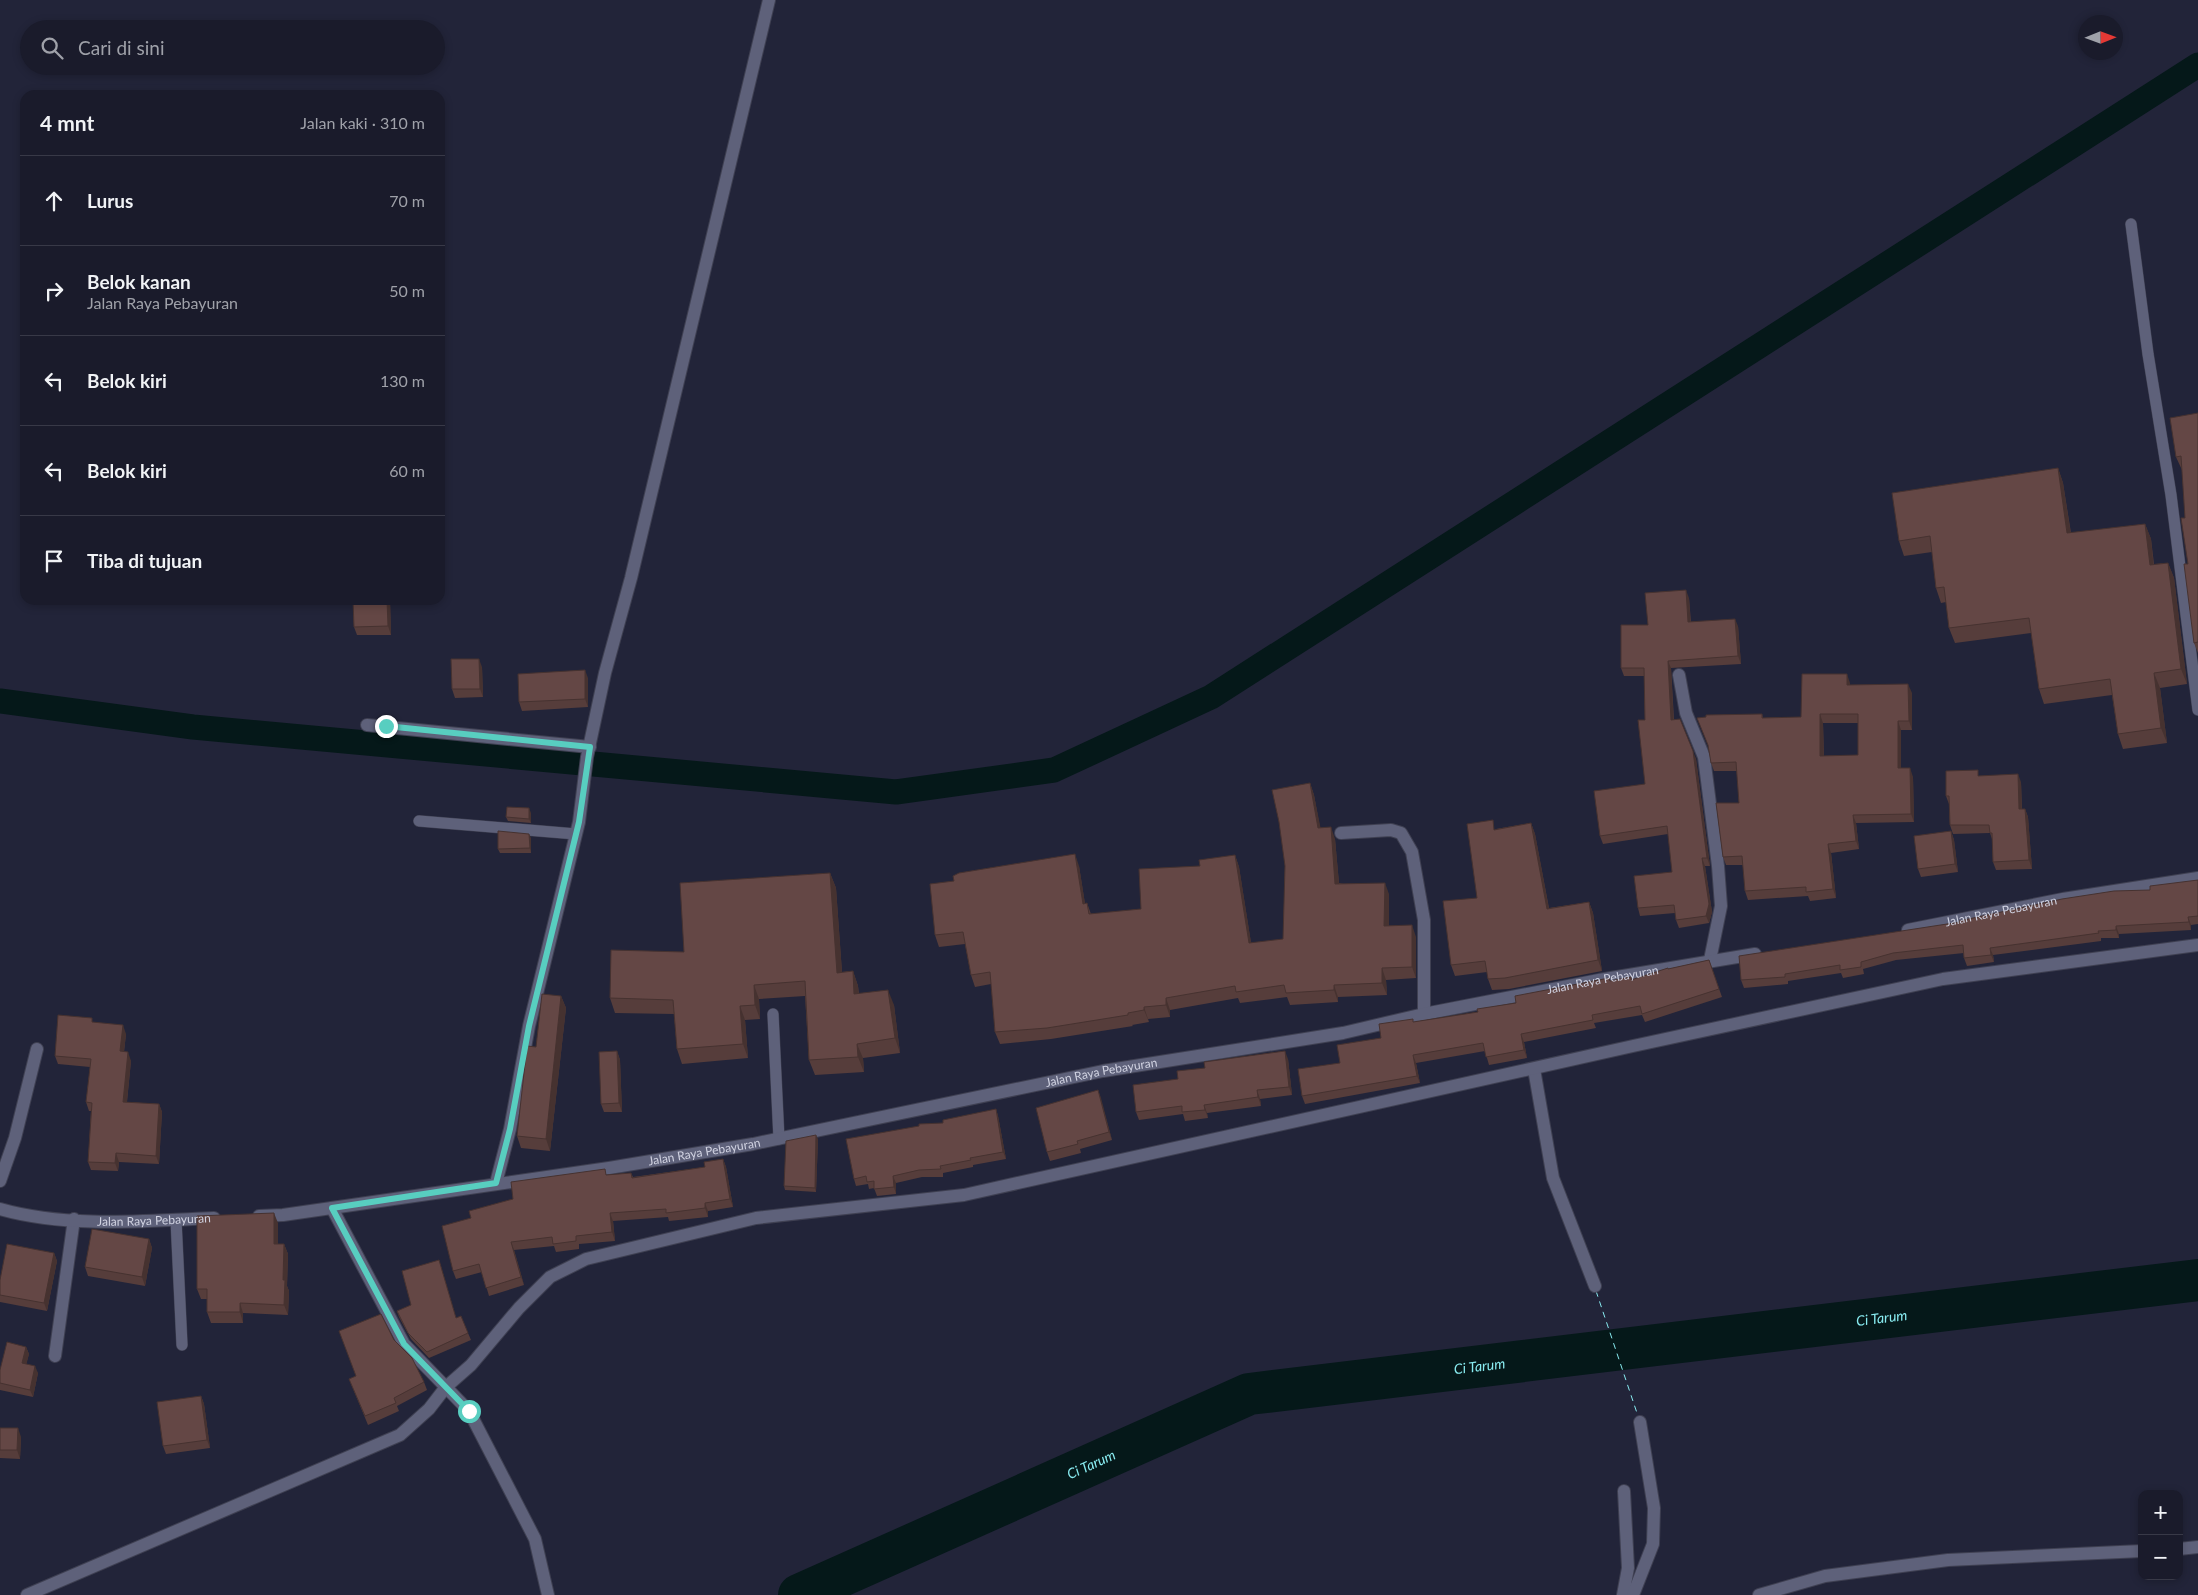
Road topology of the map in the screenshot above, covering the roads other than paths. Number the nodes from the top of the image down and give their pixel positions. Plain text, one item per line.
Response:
1 (770, 0) edge
2 (2131, 224) dead end
3 (1679, 675) dead end
4 (2198, 710) edge
5 (367, 725) dead end
6 (588, 752) junction
7 (419, 821) dead end
8 (577, 828) junction
9 (1341, 834) dead end
10 (2198, 878) edge
11 (1900, 932) edge
12 (2198, 944) edge
13 (1767, 952) edge
14 (1710, 960) junction
15 (774, 1014) dead end
16 (1424, 1014) junction
17 (37, 1048) dead end
18 (1534, 1068) junction
19 (779, 1139) junction
20 (0, 1181) edge
21 (496, 1183) junction
22 (332, 1208) junction
23 (0, 1209) edge
24 (244, 1217) edge
25 (225, 1218) edge
26 (74, 1220) junction
27 (176, 1220) junction
28 (1594, 1286) dead end
29 (182, 1345) dead end
30 (55, 1356) dead end
31 (446, 1386) junction
32 (1640, 1422) dead end
33 (1624, 1491) dead end
34 (2198, 1547) edge
35 (2183, 1548) edge
36 (2138, 1551) edge
37 (27, 1595) edge
38 (548, 1595) edge
39 (1624, 1595) edge
40 (1633, 1595) edge
41 (1759, 1595) edge

1 - 6 street
2 - 4 lane
3 - 14 street
5 - 6 street
6 - 8 street
7 - 8 lane
8 - 21 street
9 - 16 street
10 - 11 street, Jalan Raya Pebayuran
12 - 18 street
13 - 14 street, Jalan Raya Pebayuran
14 - 16 street, Jalan Raya Pebayuran
15 - 19 lane
16 - 19 street, Jalan Raya Pebayuran
17 - 20 street
18 - 28 street
18 - 31 street
19 - 21 street, Jalan Raya Pebayuran
21 - 22 street, Jalan Raya Pebayuran
22 - 24 street, Jalan Raya Pebayuran
22 - 31 street
23 - 26 street, Jalan Raya Pebayuran
25 - 27 street, Jalan Raya Pebayuran
26 - 27 street, Jalan Raya Pebayuran
26 - 30 street
27 - 29 lane
31 - 37 street
31 - 38 street
32 - 40 street
33 - 39 street
34 - 35 street
36 - 41 street

